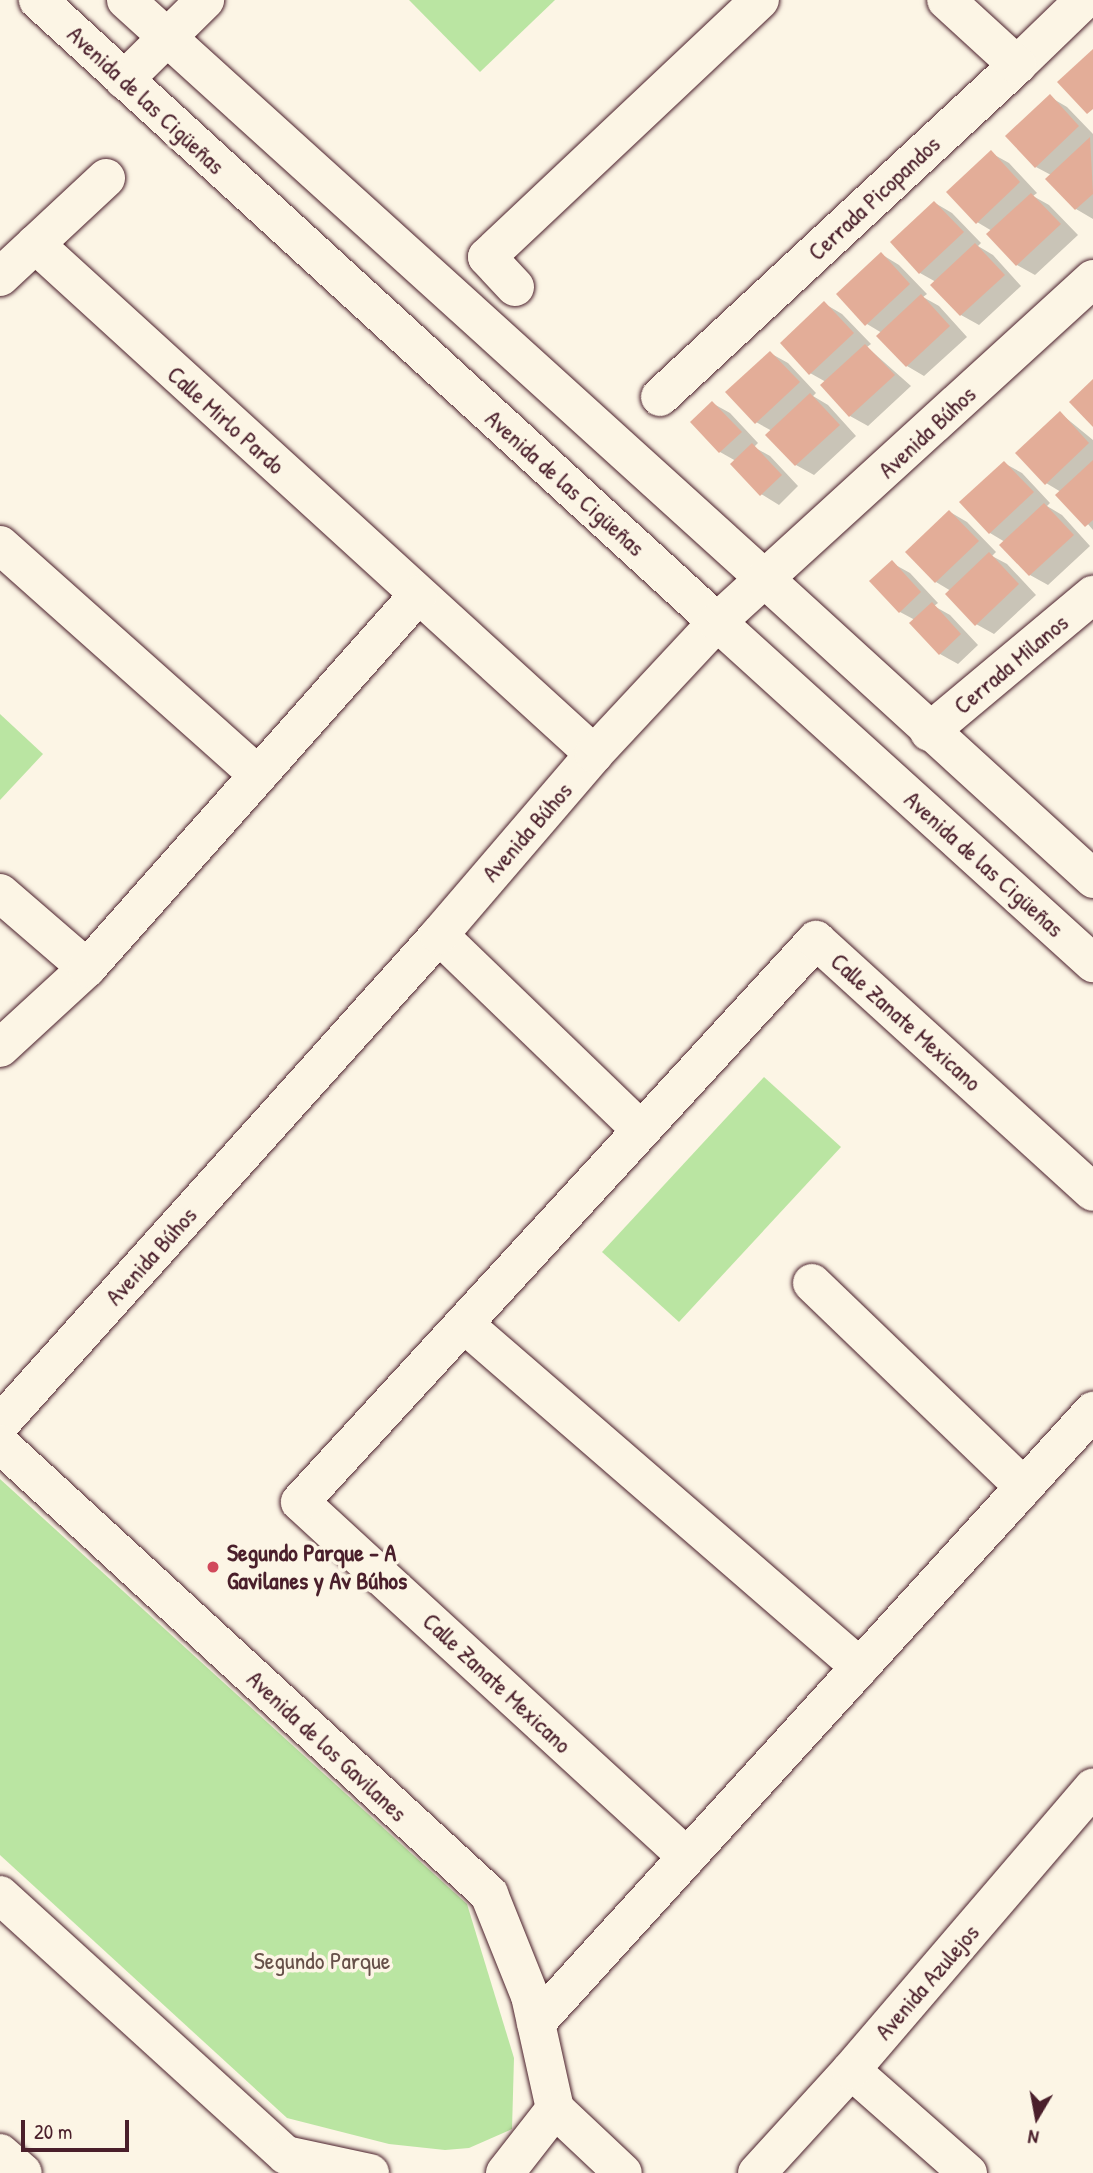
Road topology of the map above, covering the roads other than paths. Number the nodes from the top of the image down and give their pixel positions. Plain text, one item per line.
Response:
1 (38, 0) edge
2 (126, 0) edge
3 (205, 0) edge
4 (760, 0) edge
5 (946, 0) edge
6 (1084, 0) edge
7 (165, 35) junction
8 (1017, 65) junction
9 (124, 80) junction
10 (106, 178) dead end
11 (35, 244) junction
12 (0, 277) edge
13 (1093, 279) edge
14 (515, 287) dead end
15 (660, 397) dead end
16 (0, 545) edge
17 (765, 579) junction
18 (418, 595) junction
19 (1093, 595) edge
20 (717, 622) junction
21 (929, 732) junction
22 (594, 754) junction
23 (258, 775) junction
24 (1093, 879) edge
25 (0, 893) edge
26 (439, 935) junction
27 (1093, 963) edge
28 (87, 968) junction
29 (0, 1048) edge
30 (641, 1130) junction
31 (1093, 1192) edge
32 (812, 1283) dead end
33 (464, 1324) junction
34 (1093, 1411) edge
35 (0, 1424) edge
36 (0, 1444) edge
37 (1024, 1487) junction
38 (860, 1667) junction
39 (1093, 1788) edge
40 (687, 1857) junction
41 (0, 1895) edge
42 (536, 2023) junction
43 (851, 2070) junction
44 (555, 2109) junction
45 (0, 2153) edge
46 (23, 2173) edge
47 (368, 2173) edge
48 (505, 2173) edge
49 (623, 2173) edge
50 (757, 2173) edge
51 (968, 2173) edge

1 - 9 street, Avenida de las Cigüeñas
2 - 7 street
3 - 7 street
4 - 14 street
5 - 8 street
6 - 8 street, Cerrada Picopandos
7 - 9 street
7 - 17 street
8 - 15 street, Cerrada Picopandos
9 - 20 street, Avenida de las Cigüeñas
10 - 11 street
11 - 12 street
11 - 18 street, Calle Mirlo Pardo
13 - 17 street, Avenida Búhos
16 - 23 street
17 - 20 street, Avenida Búhos
17 - 21 street
18 - 22 street, Calle Mirlo Pardo
18 - 23 street
19 - 21 street, Cerrada Milanos
20 - 22 street, Avenida Búhos
20 - 27 street, Avenida de las Cigüeñas
21 - 24 street
22 - 26 street, Avenida Búhos
23 - 28 street
25 - 28 street
26 - 30 street
26 - 35 street, Avenida Búhos
28 - 29 street
30 - 31 street, Calle Zanate Mexicano
30 - 33 street, Calle Zanate Mexicano
32 - 37 street
33 - 38 street
33 - 40 street, Calle Zanate Mexicano
34 - 37 street
36 - 42 street, Avenida de los Gavilanes
37 - 38 street
38 - 40 street
39 - 43 street, Avenida Azulejos
40 - 42 street
41 - 47 street
42 - 44 street, Avenida de los Gavilanes
43 - 50 street, Avenida Azulejos
43 - 51 street
44 - 48 street
44 - 49 street
45 - 46 street

